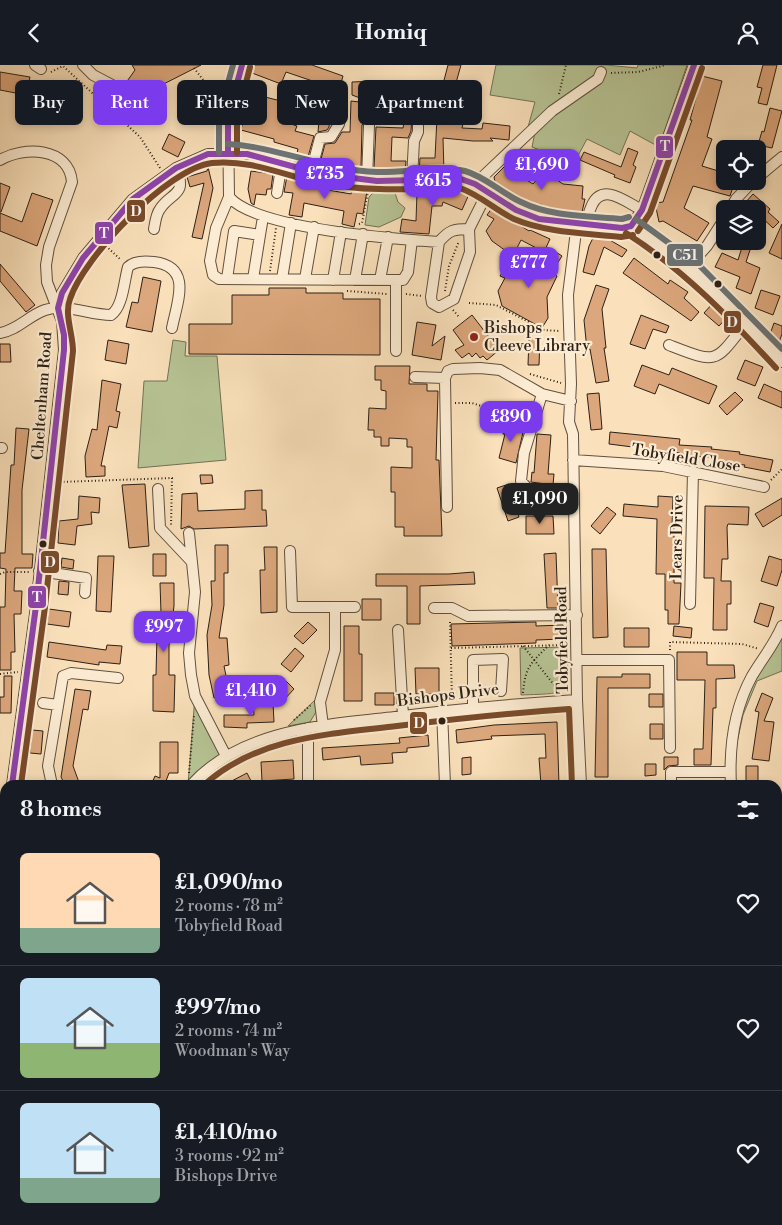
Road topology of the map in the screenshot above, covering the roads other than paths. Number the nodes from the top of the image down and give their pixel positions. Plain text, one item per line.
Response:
1 (82, 65) edge
2 (242, 65) edge
3 (694, 65) edge
4 (604, 72) road end
5 (103, 80) edge
6 (338, 125) edge
7 (369, 125) dead end
8 (418, 125) edge
9 (228, 153) junction
10 (782, 157) edge
11 (0, 161) edge
12 (282, 163) junction
13 (176, 167) junction
14 (766, 170) edge
15 (311, 172) junction
16 (412, 179) junction
17 (367, 180) junction
18 (475, 184) junction
19 (744, 190) edge
20 (277, 193) dead end
21 (487, 193) junction
22 (229, 197) junction
23 (735, 200) edge
24 (642, 210) junction
25 (263, 217) junction
26 (291, 223) junction
27 (582, 223) junction
28 (632, 226) junction
29 (314, 227) junction
30 (154, 229) dead end
31 (469, 229) junction
32 (341, 232) junction
33 (716, 232) edge
34 (260, 235) junction
35 (363, 235) junction
36 (388, 237) junction
37 (412, 240) junction
38 (439, 242) junction
39 (689, 266) junction
40 (228, 279) junction
41 (253, 279) junction
42 (282, 279) junction
43 (305, 279) junction
44 (333, 280) junction
45 (356, 280) junction
46 (380, 280) junction
47 (396, 280) junction
48 (58, 308) junction
49 (746, 323) junction
50 (172, 328) dead end
51 (0, 333) edge
52 (669, 345) dead end
53 (396, 351) dead end
54 (782, 361) edge
55 (415, 377) dead end
56 (446, 378) junction
57 (542, 394) junction
58 (571, 401) junction
59 (573, 460) junction
60 (694, 471) junction
61 (764, 487) road end
62 (158, 489) dead end
63 (574, 495) junction
64 (447, 507) dead end
65 (189, 533) dead end
66 (290, 551) dead end
67 (192, 562) junction
68 (39, 571) junction
69 (85, 593) dead end
70 (690, 604) dead end
71 (335, 607) junction
72 (355, 607) dead end
73 (434, 608) dead end
74 (577, 615) junction
75 (782, 627) edge
76 (398, 630) dead end
77 (774, 649) edge
78 (578, 660) junction
79 (118, 678) dead end
80 (501, 691) dead end
81 (572, 700) junction
82 (43, 703) dead end
83 (58, 705) junction
84 (473, 707) junction
85 (447, 710) junction
86 (403, 716) junction
87 (323, 725) junction
88 (308, 728) junction
89 (670, 748) dead end
90 (226, 756) junction
91 (730, 772) junction
92 (13, 780) edge
93 (51, 780) edge
94 (190, 780) edge
95 (308, 780) edge
96 (445, 780) edge
97 (580, 780) edge
98 (671, 780) edge
99 (731, 780) edge

1 - 5 street
2 - 9 street
3 - 24 street
4 - 18 street
6 - 15 street
7 - 17 street
8 - 16 street
9 - 12 street
9 - 13 street
9 - 22 street
10 - 14 street
11 - 48 street, Cheltenham Road
12 - 15 street
12 - 20 street
13 - 30 street
13 - 48 street
15 - 17 street
16 - 17 street
16 - 18 street
18 - 21 street
19 - 23 street
21 - 27 street
21 - 31 street
22 - 25 street
22 - 40 street
24 - 27 street, Tobyfield Road
24 - 28 street
25 - 26 street
25 - 34 street
26 - 29 street
26 - 42 street
27 - 28 street
27 - 58 street, Tobyfield Road
28 - 39 street
29 - 32 street
29 - 43 street
31 - 38 street
31 - 38 street
32 - 35 street
32 - 44 street
33 - 39 street
34 - 40 street
34 - 41 street
35 - 36 street
35 - 45 street
36 - 37 street
36 - 46 street
37 - 38 street
37 - 47 street
39 - 49 street
40 - 41 street
41 - 42 street
42 - 43 street
43 - 44 street
44 - 45 street
45 - 46 street
46 - 47 street
47 - 53 street
48 - 50 street
48 - 51 street
48 - 68 street, Cheltenham Road
49 - 52 street
49 - 54 street
55 - 56 street
56 - 57 street
56 - 64 street
57 - 58 street
57 - 63 street
58 - 59 street, Tobyfield Road
59 - 60 street, Tobyfield Close
59 - 63 street, Tobyfield Road
60 - 61 street, Tobyfield Close
60 - 70 street, Lears Drive
62 - 67 street
63 - 74 street, Tobyfield Road
65 - 67 street
66 - 71 street
67 - 90 street
68 - 69 street
68 - 92 street, Cheltenham Road
71 - 72 street
71 - 87 street
73 - 74 street
74 - 78 street, Tobyfield Road
75 - 77 street
76 - 86 street
77 - 91 street
78 - 81 street, Tobyfield Road
78 - 89 street
79 - 83 street
80 - 84 street
81 - 84 street, Bishops Drive
81 - 97 street, Tobyfield Road
82 - 83 street
83 - 93 street
84 - 85 street, Bishops Drive
85 - 86 street, Bishops Drive
85 - 96 street
86 - 87 street, Bishops Drive
87 - 88 street, Bishops Drive
88 - 90 street, Bishops Drive
88 - 95 street
90 - 94 street, Bishops Drive
91 - 98 street
91 - 99 street

